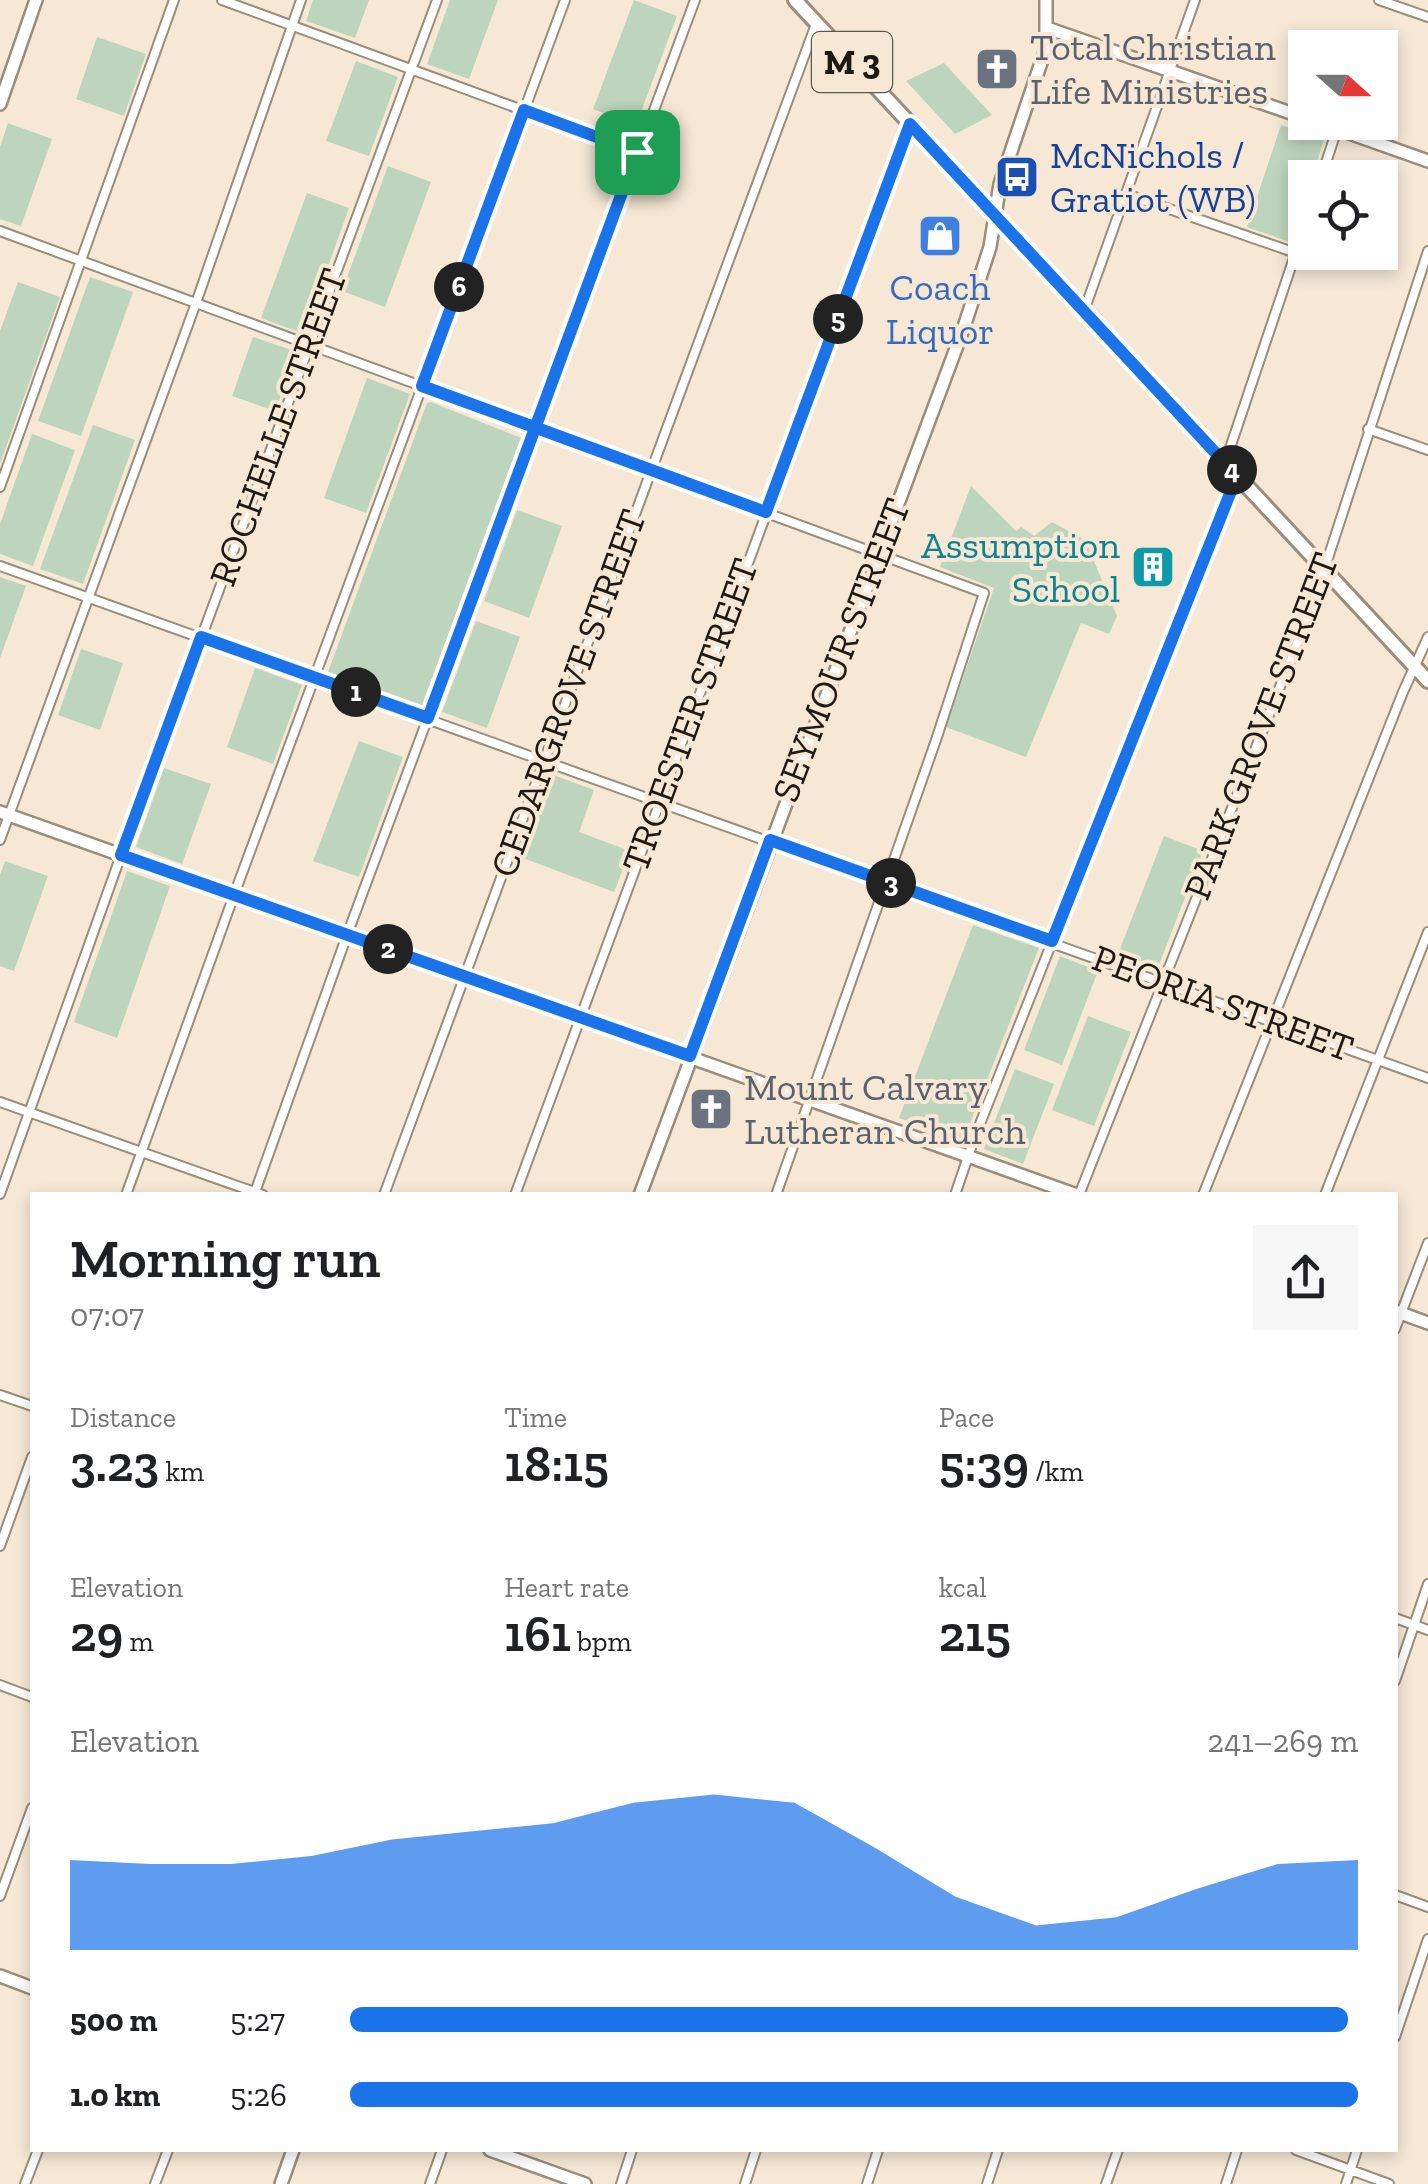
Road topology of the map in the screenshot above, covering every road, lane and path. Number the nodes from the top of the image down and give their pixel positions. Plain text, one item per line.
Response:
1 (36, 0) edge
2 (174, 0) edge
3 (222, 0) edge
4 (301, 0) edge
5 (437, 0) edge
6 (565, 0) edge
7 (694, 0) edge
8 (1046, 0) edge
9 (1195, 0) edge
10 (1379, 0) edge
11 (804, 3) edge
12 (1428, 17) edge
13 (816, 24) junction
14 (292, 26) junction
15 (1047, 28) junction
16 (411, 69) junction
17 (1170, 72) junction
18 (0, 104) edge
19 (524, 110) junction
20 (1288, 112) edge
21 (910, 124) junction
22 (1368, 140) edge
23 (637, 152) junction
24 (1428, 161) edge
25 (1126, 194) junction
26 (994, 216) junction
27 (0, 230) edge
28 (1288, 250) edge
29 (1428, 252) edge
30 (83, 261) junction
31 (1290, 270) edge
32 (196, 303) junction
33 (1084, 312) junction
34 (309, 345) junction
35 (422, 386) junction
36 (535, 428) junction
37 (1368, 430) junction
38 (1428, 450) edge
39 (1225, 463) junction
40 (650, 470) junction
41 (1237, 476) junction
42 (0, 487) edge
43 (766, 512) junction
44 (877, 553) junction
45 (0, 566) edge
46 (1323, 568) junction
47 (88, 597) junction
48 (201, 637) junction
49 (1428, 638) edge
50 (1414, 666) junction
51 (314, 677) junction
52 (1428, 681) edge
53 (428, 718) junction
54 (544, 758) junction
55 (659, 800) junction
56 (5, 814) edge
57 (0, 840) edge
58 (770, 840) junction
59 (121, 855) junction
60 (886, 881) junction
61 (234, 894) junction
62 (1428, 932) edge
63 (348, 935) junction
64 (1052, 941) junction
65 (463, 976) junction
66 (1162, 981) junction
67 (578, 1016) junction
68 (1272, 1021) junction
69 (690, 1056) junction
70 (1378, 1060) junction
71 (1428, 1078) edge
72 (810, 1098) junction
73 (0, 1102) edge
74 (29, 1113) junction
75 (142, 1152) junction
76 (968, 1156) junction
77 (127, 1192) edge
78 (252, 1192) edge
79 (258, 1192) edge
80 (385, 1192) edge
81 (515, 1192) edge
82 (641, 1192) edge
83 (777, 1192) edge
84 (955, 1192) edge
85 (1070, 1192) edge
86 (1079, 1192) edge
87 (1204, 1192) edge
88 (1325, 1192) edge
89 (0, 1194) edge
90 (1428, 1243) edge
91 (1398, 1312) edge
92 (1428, 1323) edge
93 (0, 1394) edge
94 (30, 1405) edge
95 (30, 1463) edge
96 (0, 1546) edge
97 (1428, 1584) edge
98 (1398, 1619) edge
99 (1414, 1624) junction
100 (1428, 1630) edge
101 (1398, 1672) edge
102 (0, 1685) edge
103 (30, 1696) edge
104 (30, 1814) edge
105 (0, 1896) edge
106 (1398, 1896) edge
107 (1428, 1907) edge
108 (1428, 1939) edge
109 (0, 1976) edge
110 (30, 1987) edge
111 (1398, 2028) edge
112 (37, 2152) edge
113 (167, 2152) edge
114 (292, 2152) edge
115 (441, 2152) edge
116 (496, 2152) edge
117 (631, 2152) edge
118 (755, 2152) edge
119 (877, 2152) edge
120 (997, 2152) edge
121 (1117, 2152) edge
122 (1237, 2152) edge
123 (1301, 2152) edge
124 (1356, 2152) edge
125 (1350, 2170) junction
126 (25, 2184) edge
127 (155, 2184) edge
128 (281, 2184) edge
129 (430, 2184) edge
130 (585, 2184) edge
131 (621, 2184) edge
132 (745, 2184) edge
133 (867, 2184) edge
134 (986, 2184) edge
135 (1106, 2184) edge
136 (1226, 2184) edge
137 (1346, 2184) edge
138 (1389, 2184) edge

1 - 18 street
2 - 30 street
3 - 14 street
4 - 14 street
5 - 16 street, ROCHELLE STREET
6 - 19 street
7 - 23 street
8 - 15 street, SEYMOUR STREET
9 - 17 street
10 - 12 street
11 - 13 main road, M 3
13 - 21 main road, M 3
13 - 40 street, CEDARGROVE STREET
14 - 16 street
14 - 32 street
15 - 17 street
15 - 26 street, SEYMOUR STREET
16 - 19 street
16 - 34 street, ROCHELLE STREET
17 - 20 street
17 - 25 street
19 - 23 street
19 - 35 street
21 - 26 main road, M 3
21 - 43 street, TROESTER STREET
22 - 24 street
23 - 36 street
25 - 28 street
25 - 33 street
26 - 33 main road, M 3
26 - 44 street, SEYMOUR STREET
27 - 30 street
29 - 37 street, PARK GROVE STREET
30 - 32 street
30 - 42 street
31 - 39 street
32 - 34 street
32 - 47 street
33 - 39 main road, M 3
34 - 35 street
34 - 48 street, ROCHELLE STREET
35 - 36 street
35 - 51 street
36 - 40 street
36 - 53 street
37 - 38 street
37 - 46 street, PARK GROVE STREET
39 - 41 main road, M 3
40 - 43 street
40 - 54 street, CEDARGROVE STREET
41 - 46 main road, M 3
41 - 64 street
43 - 44 street
43 - 55 street, TROESTER STREET
44 - 58 street, SEYMOUR STREET
44 - 60 street
45 - 47 street, PEORIA STREET
46 - 50 main road, M 3
46 - 66 street, PARK GROVE STREET
47 - 48 street, PEORIA STREET
47 - 56 street
48 - 51 street, PEORIA STREET
48 - 59 street, ROCHELLE STREET
49 - 50 street
50 - 52 main road, M 3
50 - 68 street
51 - 53 street, PEORIA STREET
51 - 61 street
53 - 54 street, PEORIA STREET
53 - 63 street
54 - 55 street, PEORIA STREET
54 - 65 street, CEDARGROVE STREET
55 - 58 street, PEORIA STREET
55 - 67 street, TROESTER STREET
56 - 57 street
56 - 59 street
58 - 60 street, PEORIA STREET
58 - 69 street, SEYMOUR STREET
59 - 61 street
59 - 74 street, ROCHELLE STREET
60 - 64 street, PEORIA STREET
60 - 72 street
61 - 63 street
61 - 75 street
62 - 70 street
63 - 65 street
63 - 79 street
64 - 66 street, PEORIA STREET
64 - 76 street
65 - 67 street
65 - 80 street, CEDARGROVE STREET
66 - 68 street, PEORIA STREET
66 - 86 street, PARK GROVE STREET
67 - 69 street
67 - 81 street, TROESTER STREET
68 - 70 street, PEORIA STREET
68 - 87 street
69 - 72 street
69 - 82 street, SEYMOUR STREET
70 - 71 street, PEORIA STREET
70 - 88 street
72 - 76 street
72 - 83 street
73 - 74 street
74 - 75 street
74 - 89 street, ROCHELLE STREET
75 - 77 street
75 - 78 street
76 - 84 street
76 - 85 street
90 - 91 street
91 - 92 street
93 - 94 street
95 - 96 street
97 - 99 street
98 - 99 street
99 - 100 street
99 - 101 street
102 - 103 street
104 - 105 street
106 - 107 street
108 - 111 street
109 - 110 street
112 - 126 street
113 - 127 street
114 - 128 street
115 - 129 street
116 - 130 street
117 - 131 street
118 - 132 street
119 - 133 street
120 - 134 street
121 - 135 street
122 - 136 street
123 - 125 street
124 - 125 street
125 - 137 street
125 - 138 street

